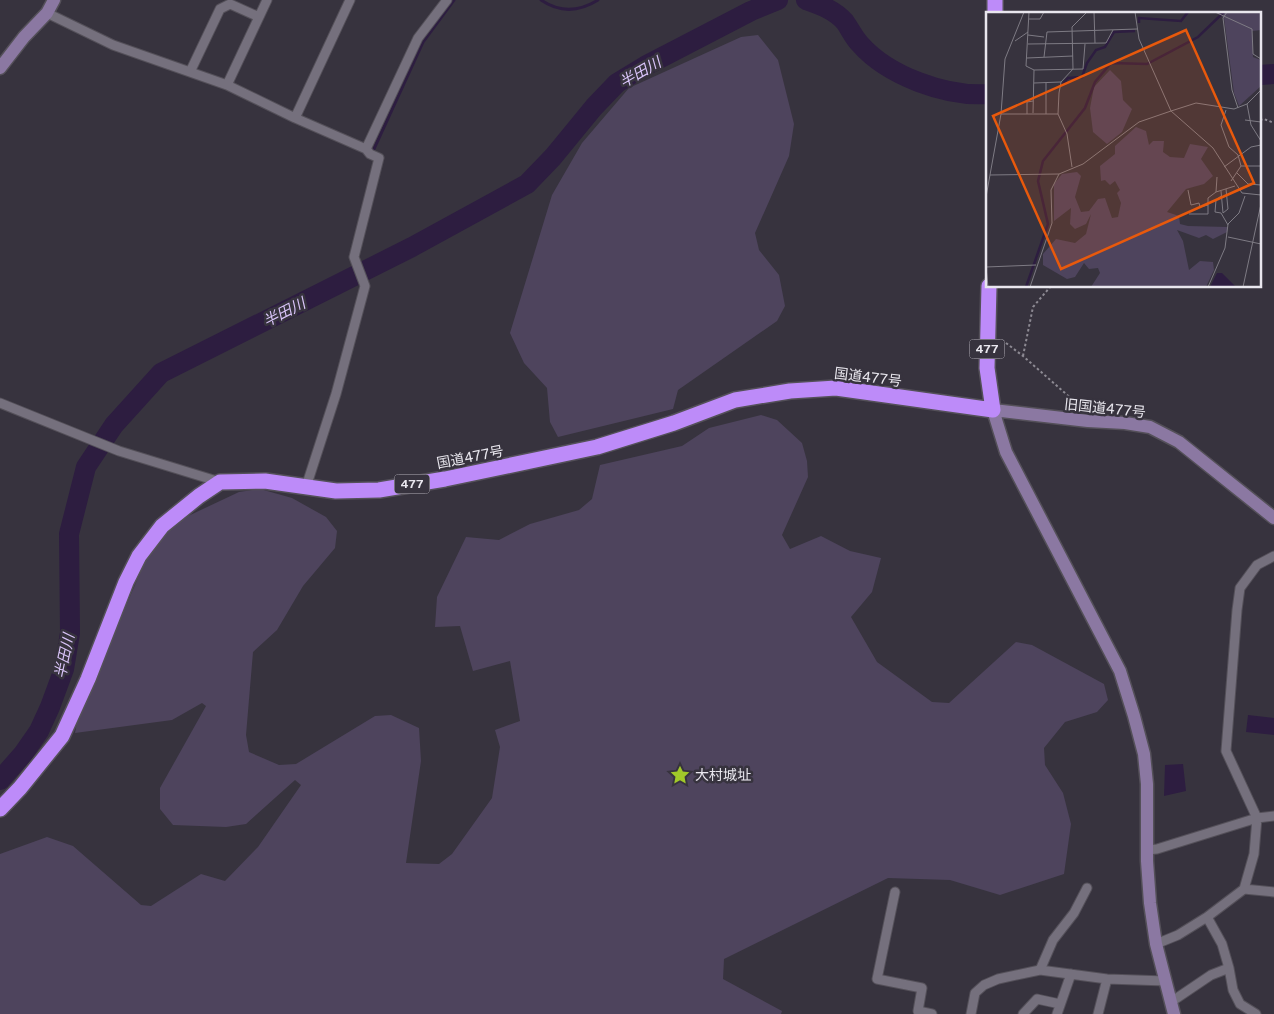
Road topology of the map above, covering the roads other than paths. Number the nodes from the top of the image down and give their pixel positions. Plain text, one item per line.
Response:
1 (54, 0) edge
2 (267, 0) edge
3 (350, 0) edge
4 (447, 0) edge
5 (47, 12) junction
6 (259, 17) junction
7 (0, 68) edge
8 (190, 72) junction
9 (227, 85) junction
10 (295, 118) junction
11 (366, 149) junction
12 (989, 288) edge
13 (0, 403) edge
14 (992, 410) junction
15 (220, 482) junction
16 (306, 487) junction
17 (1274, 518) edge
18 (1274, 556) edge
19 (0, 809) edge
20 (1274, 816) edge
21 (1257, 818) junction
22 (1147, 850) junction
23 (1087, 888) dead end
24 (1244, 889) junction
25 (895, 892) dead end
26 (1274, 892) edge
27 (1207, 917) junction
28 (1156, 944) junction
29 (1229, 968) junction
30 (1040, 970) junction
31 (1071, 974) junction
32 (1107, 979) junction
33 (1166, 981) junction
34 (1060, 1004) junction
35 (1173, 1008) edge
36 (932, 1014) edge
37 (971, 1014) edge
38 (1023, 1014) edge
39 (1057, 1014) edge
40 (1098, 1014) edge
41 (1255, 1014) edge

1 - 5 street
2 - 6 street
3 - 10 street
4 - 11 street
5 - 7 street
5 - 8 street
6 - 8 street
6 - 9 street
8 - 9 street
9 - 10 street
10 - 11 street
11 - 16 street
12 - 14 highway, 477
13 - 15 street
14 - 16 highway, 国道477号 / 477
14 - 17 street, 旧国道477号
14 - 22 street
15 - 16 highway, 国道477号 / 477
15 - 19 highway
18 - 21 street
20 - 21 street
21 - 22 street
21 - 24 street
22 - 28 street
23 - 30 street
24 - 26 street
24 - 27 street
25 - 36 street
27 - 28 street
27 - 29 street
28 - 33 street
29 - 35 street
29 - 41 street
30 - 31 street
30 - 37 street
31 - 32 street
31 - 34 street
32 - 33 street
32 - 40 street
33 - 35 street
34 - 38 street
34 - 39 street

